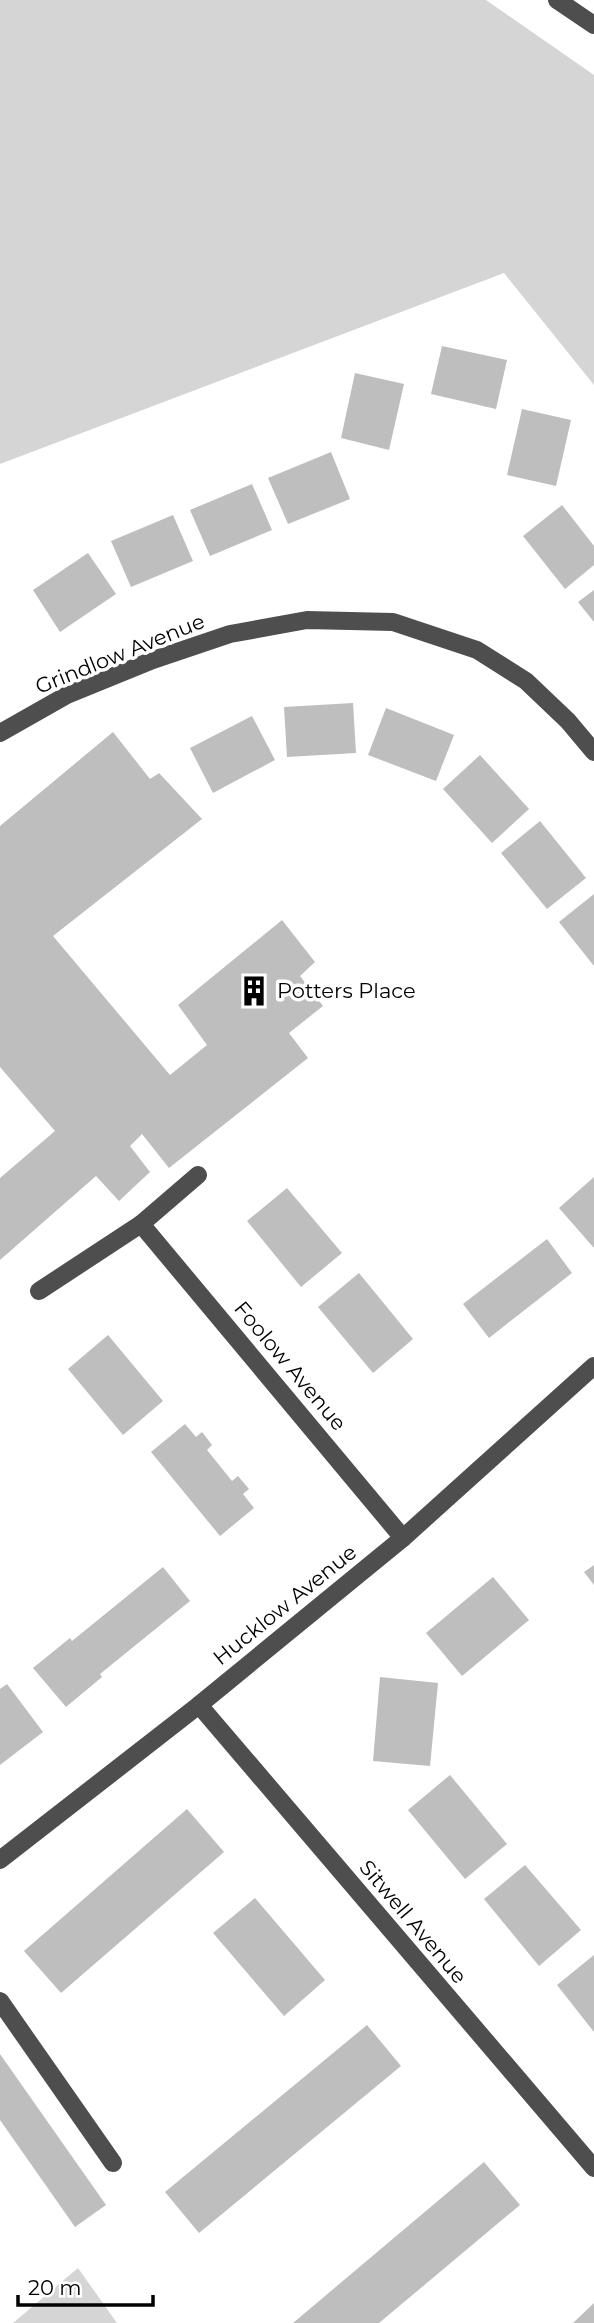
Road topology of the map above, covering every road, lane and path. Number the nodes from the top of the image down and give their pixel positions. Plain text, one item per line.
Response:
1 (557, 0) edge
2 (594, 25) edge
3 (0, 733) edge
4 (594, 752) edge
5 (198, 1175) dead end
6 (141, 1224) junction
7 (40, 1291) dead end
8 (592, 1372) edge
9 (403, 1538) junction
10 (199, 1705) junction
11 (0, 1860) edge
12 (0, 2001) edge
13 (113, 2163) dead end
14 (594, 2168) edge

1 - 2 street
3 - 4 street, Grindlow Avenue
5 - 6 street
6 - 7 street
6 - 9 street, Foolow Avenue
8 - 9 street, Hucklow Avenue
9 - 10 street, Hucklow Avenue
10 - 11 street, Hucklow Avenue
10 - 14 street, Sitwell Avenue
12 - 13 street

